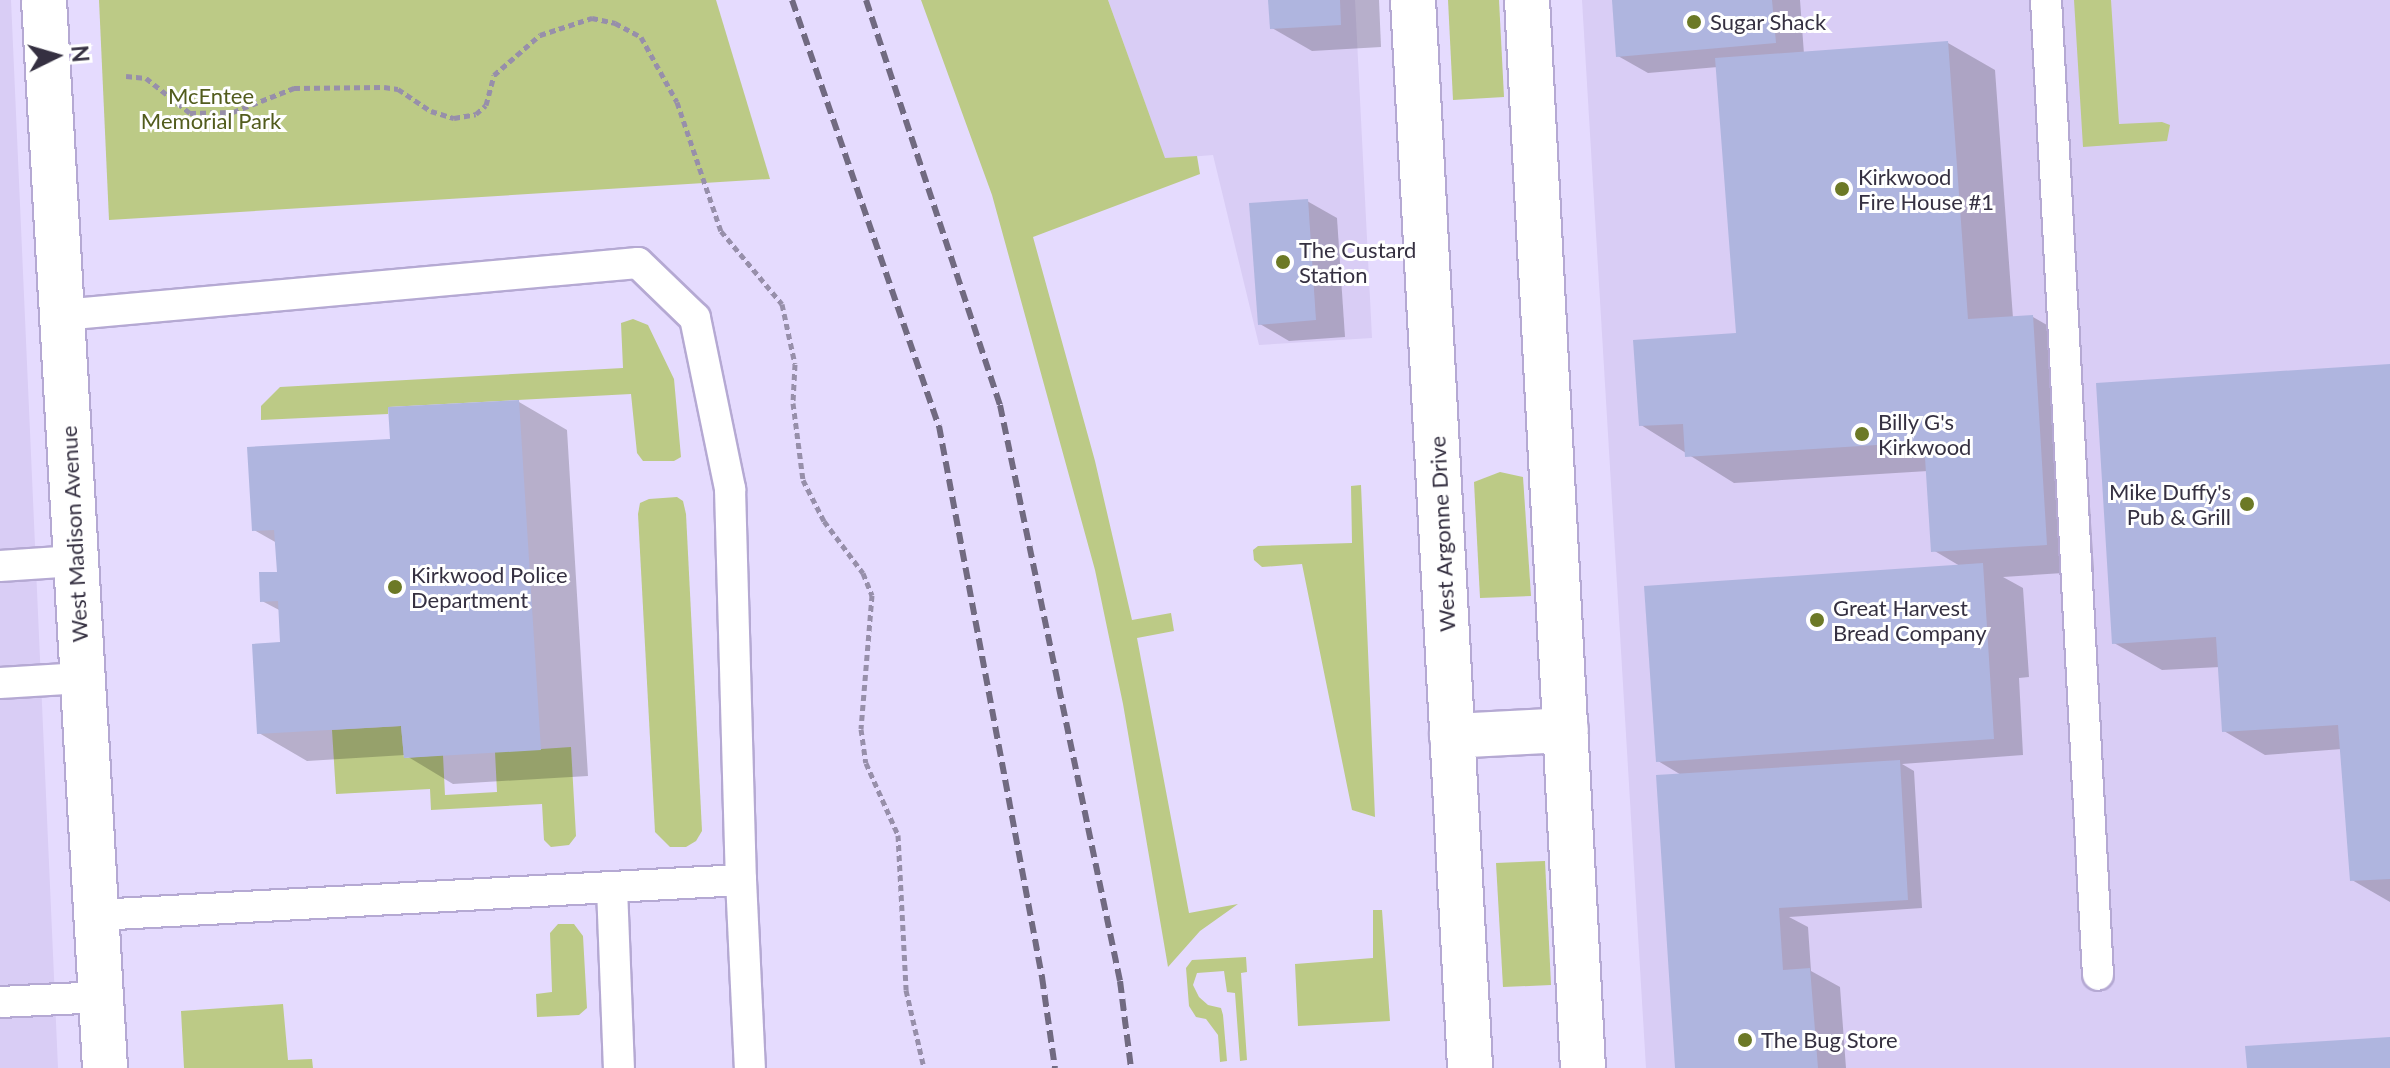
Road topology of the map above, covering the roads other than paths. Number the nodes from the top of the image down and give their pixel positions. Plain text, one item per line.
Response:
1 (44, 0) edge
2 (1413, 0) edge
3 (1527, 0) edge
4 (2046, 0) edge
5 (62, 315) junction
6 (75, 561) junction
7 (0, 566) edge
8 (82, 678) junction
9 (0, 683) edge
10 (1566, 730) junction
11 (1452, 736) junction
12 (741, 880) junction
13 (612, 888) junction
14 (96, 915) junction
15 (2098, 975) dead end
16 (102, 997) junction
17 (0, 1002) edge
18 (105, 1068) edge
19 (619, 1068) edge
20 (750, 1068) edge
21 (1470, 1068) edge
22 (1583, 1068) edge

1 - 5 street, West Madison Avenue
2 - 11 street, West Argonne Drive
3 - 10 street
4 - 15 lane
5 - 6 street, West Madison Avenue
5 - 12 lane
6 - 7 lane
6 - 8 street, West Madison Avenue
8 - 9 lane
8 - 14 street, West Madison Avenue
10 - 11 street
10 - 22 street
11 - 21 street, West Argonne Drive
12 - 13 lane
12 - 20 lane
13 - 14 lane
13 - 19 lane
14 - 16 street, West Madison Avenue
16 - 17 lane
16 - 18 street, West Madison Avenue

